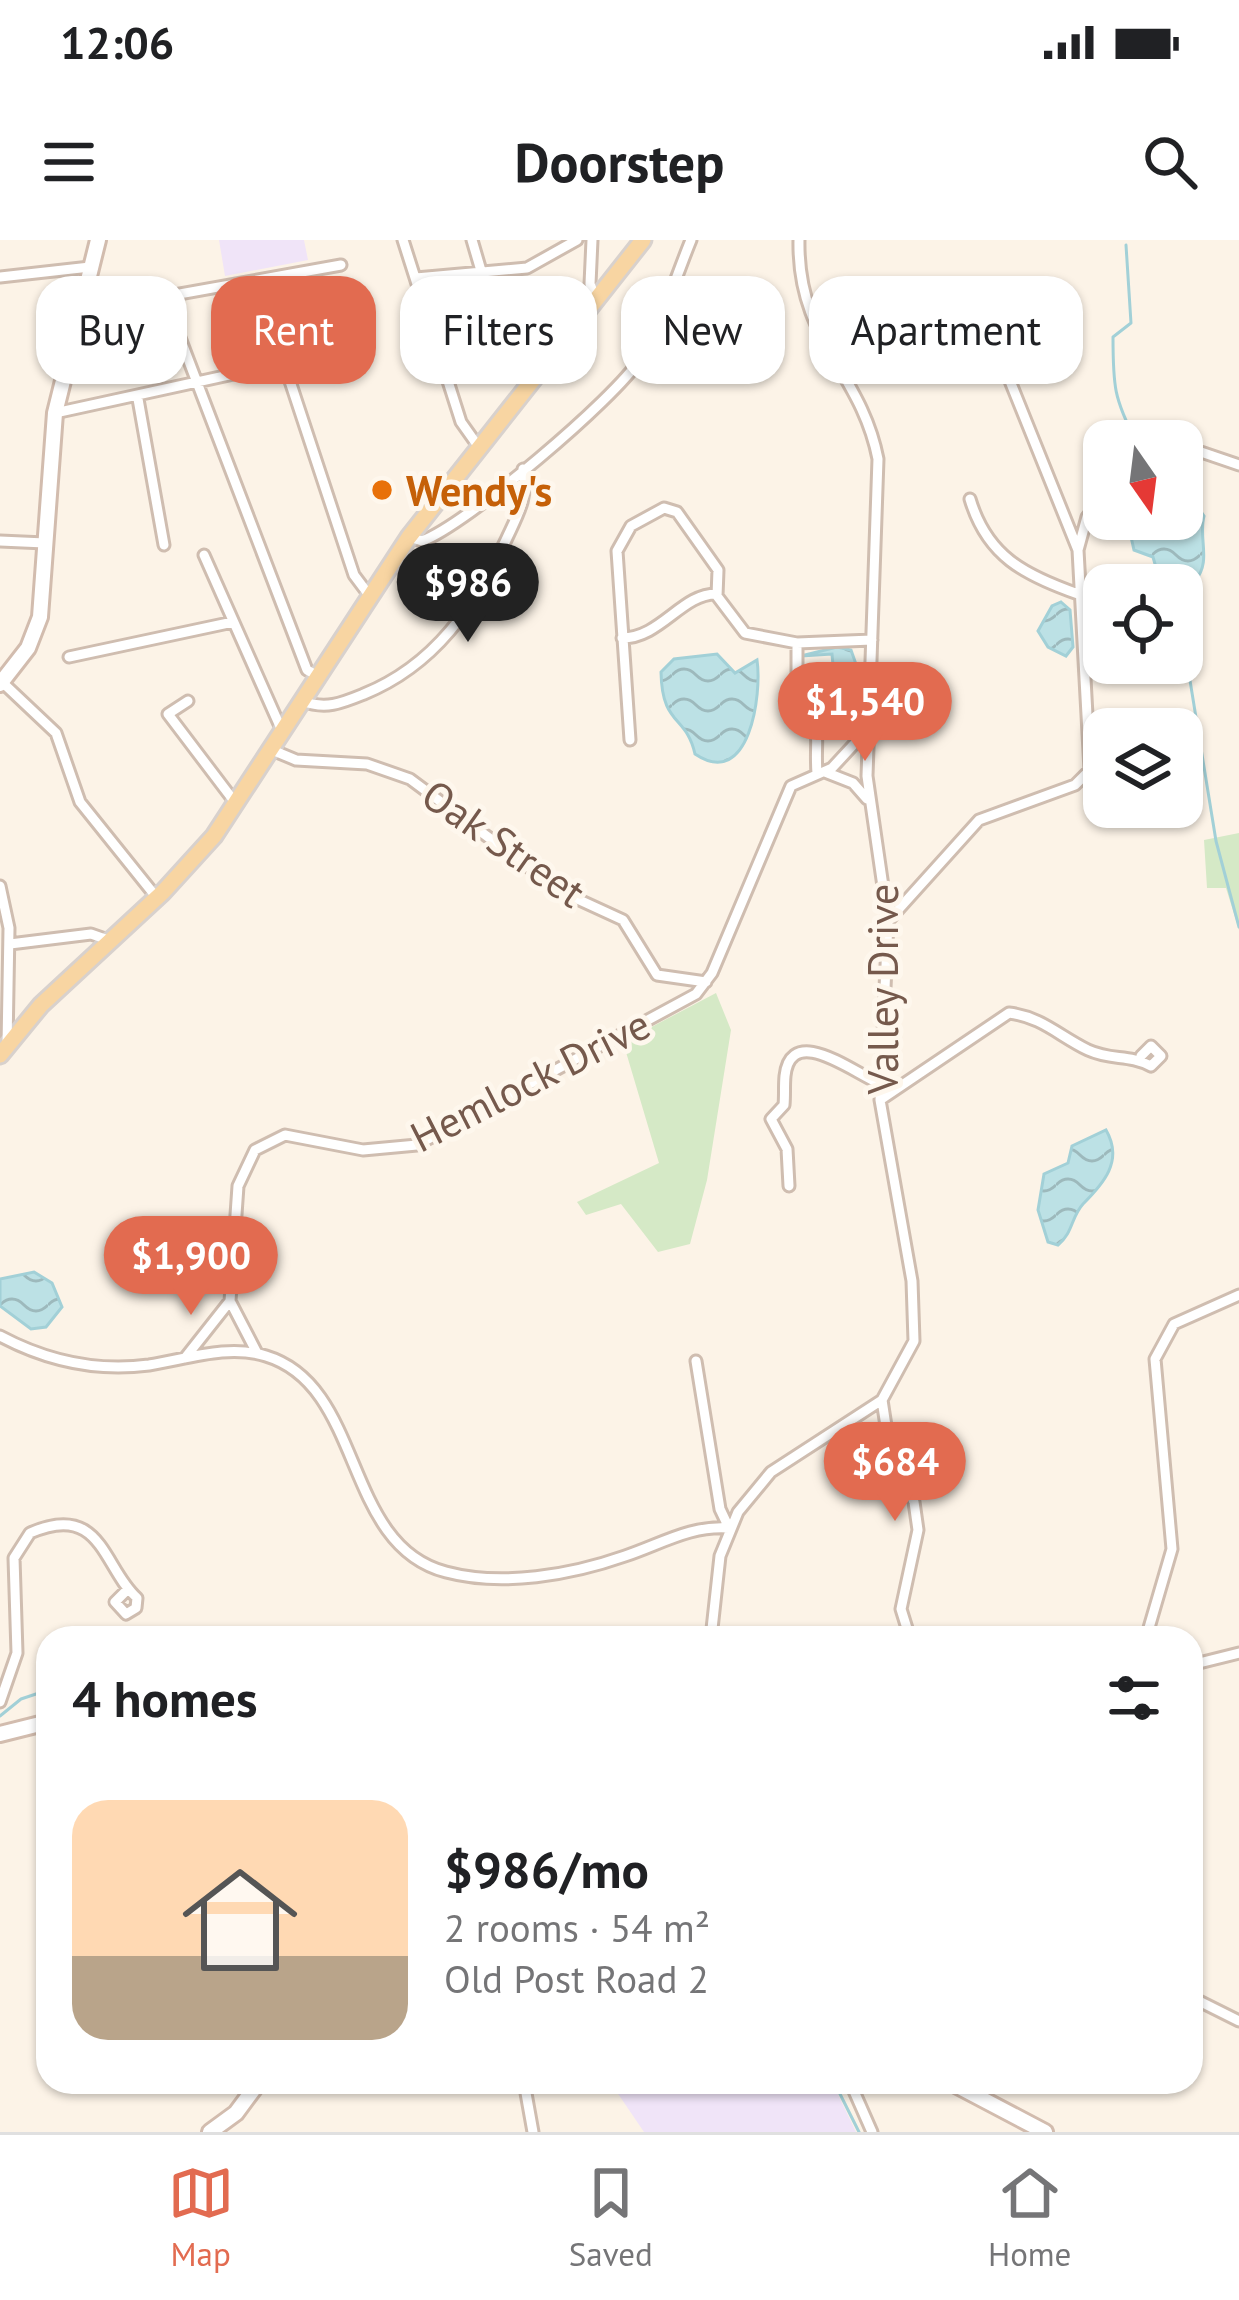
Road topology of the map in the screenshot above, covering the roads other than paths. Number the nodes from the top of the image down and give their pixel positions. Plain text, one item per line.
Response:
1 (98, 240) edge
2 (403, 240) edge
3 (472, 240) edge
4 (577, 240) edge
5 (592, 240) edge
6 (643, 240) edge
7 (692, 240) edge
8 (799, 240) edge
9 (341, 265) dead end
10 (91, 266) junction
11 (482, 274) junction
12 (89, 276) edge
13 (415, 276) edge
14 (449, 276) edge
15 (590, 276) edge
16 (0, 277) edge
17 (187, 292) edge
18 (597, 298) edge
19 (187, 363) edge
20 (211, 379) edge
21 (194, 383) junction
22 (62, 384) edge
23 (291, 384) edge
24 (449, 384) edge
25 (528, 384) edge
26 (1011, 384) edge
27 (138, 399) junction
28 (55, 413) junction
29 (478, 446) junction
30 (1203, 453) edge
31 (1239, 465) edge
32 (523, 470) junction
33 (970, 499) dead end
34 (1083, 532) edge
35 (409, 536) junction
36 (0, 541) edge
37 (45, 543) junction
38 (164, 545) dead end
39 (1078, 550) junction
40 (204, 555) dead end
41 (717, 594) junction
42 (1078, 594) junction
43 (369, 595) junction
44 (233, 622) junction
45 (622, 638) junction
46 (872, 640) junction
47 (797, 643) junction
48 (69, 657) dead end
49 (318, 676) junction
50 (1, 683) edge
51 (188, 701) dead end
52 (302, 701) junction
53 (868, 729) junction
54 (283, 733) junction
55 (630, 740) dead end
56 (272, 750) junction
57 (821, 773) junction
58 (871, 804) junction
59 (237, 805) junction
60 (0, 886) edge
61 (157, 898) junction
62 (888, 921) junction
63 (111, 941) junction
64 (10, 944) junction
65 (706, 982) junction
66 (2, 1052) edge
67 (1141, 1056) dead end
68 (879, 1083) junction
69 (880, 1100) junction
70 (789, 1186) dead end
71 (1239, 1295) edge
72 (230, 1301) junction
73 (0, 1336) edge
74 (257, 1353) junction
75 (184, 1358) junction
76 (696, 1361) dead end
77 (882, 1400) junction
78 (729, 1528) junction
79 (126, 1591) dead end
80 (712, 1626) edge
81 (906, 1626) edge
82 (1150, 1626) edge
83 (1239, 1653) edge
84 (1203, 1662) edge
85 (0, 1702) edge
86 (36, 1725) edge
87 (0, 1734) edge
88 (1203, 2003) edge
89 (1239, 2020) edge
90 (250, 2094) edge
91 (526, 2094) edge
92 (855, 2094) edge
93 (973, 2094) edge
94 (210, 2132) edge
95 (532, 2132) edge
96 (872, 2132) edge
97 (1045, 2132) edge

1 - 10 main road
2 - 13 street
3 - 11 street
4 - 11 street
5 - 15 street
6 - 18 main road
7 - 32 street
8 - 46 street, Valley Drive
9 - 17 street
10 - 12 main road
10 - 16 street
11 - 14 street
19 - 21 street
20 - 21 street
21 - 27 street
21 - 49 street
22 - 28 main road
23 - 43 street
24 - 29 street
25 - 29 main road
26 - 39 street
27 - 28 street
27 - 38 street
28 - 37 main road
29 - 35 main road
30 - 31 street
32 - 35 street
32 - 52 street
33 - 42 street
34 - 39 street
35 - 43 main road
36 - 37 street
37 - 50 main road
39 - 42 street
40 - 44 street
41 - 45 street
41 - 45 street
41 - 47 street
42 - 62 street
43 - 49 main road
44 - 48 street
44 - 54 street
45 - 55 street
46 - 47 street
46 - 53 street, Valley Drive
47 - 57 street
49 - 52 main road
50 - 61 street
51 - 59 street
52 - 54 main road
53 - 57 street
53 - 58 street, Valley Drive
54 - 56 main road
56 - 59 main road
56 - 65 street, Oak Street
57 - 58 street
57 - 65 street
58 - 62 street, Valley Drive
59 - 61 main road
60 - 64 street
61 - 63 main road
62 - 68 street, Valley Drive
63 - 64 street
63 - 66 main road
64 - 66 street
65 - 72 street, Hemlock Drive
67 - 69 street
68 - 69 street, Valley Drive
68 - 70 street
69 - 77 street, Valley Drive
71 - 82 street
72 - 74 street
72 - 75 street
73 - 75 street
74 - 75 street
74 - 78 street
76 - 78 street, Valley Drive
77 - 78 street, Valley Drive
77 - 81 street
78 - 80 street, Valley Drive
79 - 85 street
83 - 84 street
86 - 87 main road
88 - 89 street
90 - 94 main road
91 - 95 street
92 - 96 street
93 - 97 main road

